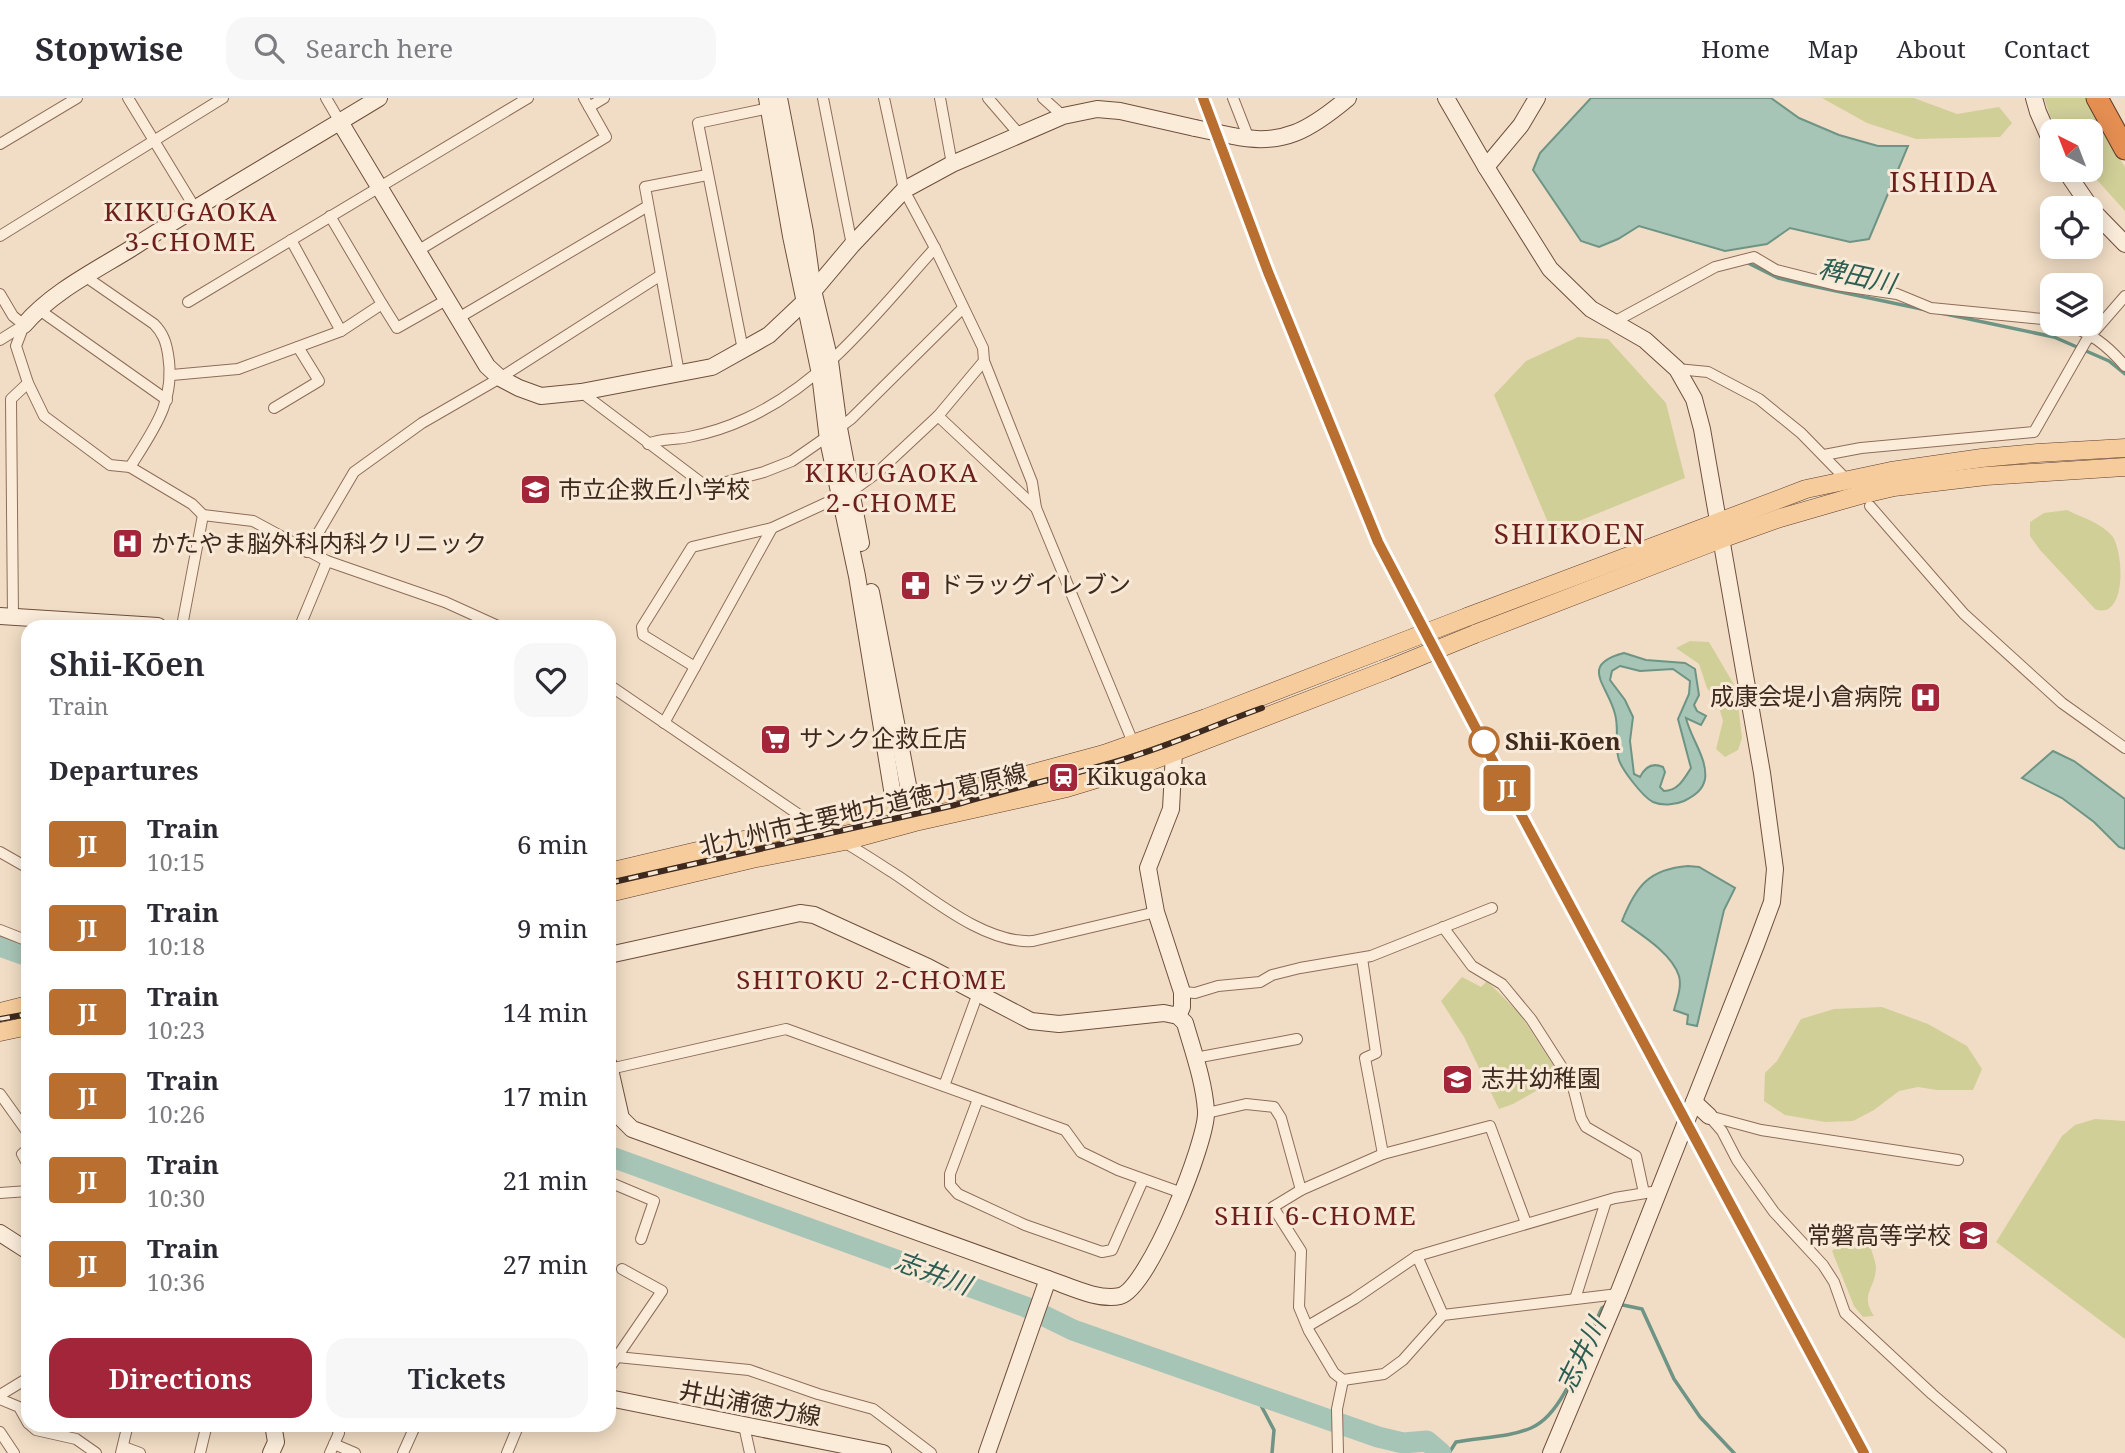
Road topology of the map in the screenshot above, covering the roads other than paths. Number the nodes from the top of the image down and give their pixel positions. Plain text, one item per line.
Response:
1 (77, 98) edge
2 (128, 98) edge
3 (223, 98) edge
4 (326, 98) edge
5 (379, 98) edge
6 (528, 98) edge
7 (604, 98) edge
8 (823, 98) edge
9 (884, 98) edge
10 (940, 98) edge
11 (988, 98) edge
12 (1043, 98) edge
13 (1233, 98) edge
14 (1348, 98) edge
15 (1446, 98) edge
16 (1537, 98) edge
17 (2034, 98) edge
18 (2098, 98) edge
19 (772, 101) edge
20 (587, 103) edge
21 (1063, 117) junction
22 (2041, 119) edge
23 (340, 122) junction
24 (1019, 134) junction
25 (1241, 137) junction
26 (154, 141) junction
27 (0, 144) edge
28 (2125, 149) edge
29 (952, 163) junction
30 (1486, 167) junction
31 (707, 175) junction
32 (380, 187) junction
33 (904, 190) junction
34 (648, 206) junction
35 (195, 208) junction
36 (330, 216) junction
37 (2103, 221) edge
38 (0, 236) edge
39 (291, 240) junction
40 (852, 244) junction
41 (2125, 244) edge
42 (935, 248) junction
43 (419, 250) junction
44 (661, 275) junction
45 (86, 277) junction
46 (0, 295) edge
47 (809, 296) junction
48 (2125, 296) edge
49 (448, 299) junction
50 (188, 302) dead end
51 (382, 304) junction
52 (963, 308) junction
53 (38, 309) junction
54 (460, 317) junction
55 (2040, 319) edge
56 (2103, 321) edge
57 (1614, 322) junction
58 (24, 325) junction
59 (341, 331) junction
60 (2090, 336) edge
61 (2094, 336) edge
62 (0, 340) edge
63 (298, 347) junction
64 (743, 350) junction
65 (984, 361) junction
66 (824, 365) junction
67 (2125, 366) edge
68 (1677, 369) junction
69 (679, 373) junction
70 (172, 375) junction
71 (500, 377) junction
72 (28, 383) junction
73 (580, 392) junction
74 (167, 400) junction
75 (274, 408) dead end
76 (938, 416) junction
77 (834, 432) junction
78 (648, 444) junction
79 (5, 447) edge
80 (2125, 448) edge
81 (1824, 455) junction
82 (130, 467) junction
83 (2125, 467) edge
84 (1842, 475) dead end
85 (847, 494) junction
86 (1870, 506) dead end
87 (1036, 508) junction
88 (203, 515) junction
89 (772, 528) junction
90 (1719, 531) junction
91 (307, 552) junction
92 (327, 561) junction
93 (6, 617) edge
94 (57, 620) edge
95 (183, 620) edge
96 (302, 620) edge
97 (485, 620) edge
98 (695, 667) junction
99 (616, 690) edge
100 (664, 723) junction
101 (1134, 745) junction
102 (2125, 748) edge
103 (1174, 752) junction
104 (903, 803) junction
105 (907, 824) junction
106 (814, 825) junction
107 (845, 841) junction
108 (0, 852) edge
109 (21, 864) edge
110 (616, 870) edge
111 (616, 891) edge
112 (1492, 908) dead end
113 (1156, 912) junction
114 (1443, 927) junction
115 (0, 930) edge
116 (21, 938) edge
117 (616, 953) edge
118 (1362, 958) junction
119 (1182, 992) junction
120 (978, 993) junction
121 (21, 1007) edge
122 (0, 1012) edge
123 (1178, 1017) junction
124 (21, 1028) edge
125 (0, 1032) edge
126 (1297, 1038) dead end
127 (1195, 1058) junction
128 (616, 1066) edge
129 (944, 1086) junction
130 (0, 1094) edge
131 (616, 1095) edge
132 (978, 1099) junction
133 (1694, 1102) junction
134 (1207, 1112) junction
135 (1709, 1116) junction
136 (21, 1123) edge
137 (1382, 1154) junction
138 (1958, 1160) dead end
139 (1143, 1180) junction
140 (616, 1185) edge
141 (1301, 1190) junction
142 (21, 1192) edge
143 (1651, 1192) junction
144 (0, 1193) edge
145 (1182, 1193) junction
146 (1606, 1201) junction
147 (1526, 1223) junction
148 (0, 1233) edge
149 (641, 1239) dead end
150 (21, 1246) edge
151 (1417, 1256) junction
152 (622, 1269) dead end
153 (1048, 1279) junction
154 (1618, 1294) junction
155 (1575, 1299) junction
156 (1443, 1315) junction
157 (1308, 1326) junction
158 (616, 1357) edge
159 (616, 1364) edge
160 (1343, 1380) junction
161 (21, 1383) edge
162 (0, 1397) edge
163 (616, 1399) edge
164 (21, 1410) edge
165 (744, 1426) junction
166 (0, 1432) edge
167 (45, 1432) edge
168 (126, 1432) edge
169 (205, 1432) edge
170 (274, 1432) edge
171 (339, 1432) edge
172 (412, 1432) edge
173 (516, 1432) edge
174 (332, 1448) edge
175 (122, 1450) edge
176 (14, 1453) edge
177 (96, 1453) edge
178 (140, 1453) edge
179 (200, 1453) edge
180 (271, 1453) edge
181 (355, 1453) edge
182 (403, 1453) edge
183 (507, 1453) edge
184 (750, 1453) edge
185 (883, 1453) edge
186 (931, 1453) edge
187 (987, 1453) edge
188 (1338, 1453) edge
189 (1551, 1453) edge
190 (2001, 1453) edge

1 - 27 street
2 - 26 street
3 - 26 street
4 - 23 street
5 - 23 street
6 - 32 street
7 - 20 street
8 - 40 street
9 - 33 street
10 - 29 street
11 - 24 street
12 - 21 street
13 - 25 street
14 - 25 street
15 - 30 street
16 - 30 street
17 - 22 street
18 - 28 highway
19 - 31 street
19 - 47 street
20 - 43 street
21 - 24 street
21 - 25 street, bridge
23 - 32 street
23 - 35 street
24 - 29 street
26 - 35 street
26 - 38 street
29 - 33 street
30 - 57 street
31 - 34 street
31 - 64 street
32 - 36 street
32 - 43 street
33 - 40 street
33 - 42 street
34 - 44 street
34 - 54 street
35 - 45 street
36 - 39 street
36 - 51 street
37 - 41 street
39 - 50 street
39 - 59 street
40 - 47 street
42 - 52 street
42 - 66 street
43 - 49 street
44 - 69 street
44 - 71 street
45 - 53 street
45 - 70 street
46 - 58 street
47 - 64 street
47 - 66 street
48 - 56 street
49 - 51 street
49 - 54 street
51 - 59 street
52 - 65 street
52 - 77 street
53 - 58 street
53 - 74 street
54 - 71 street
55 - 57 street
57 - 68 street
58 - 62 street
58 - 72 street
59 - 63 street
60 - 81 street
61 - 67 street
63 - 70 street
63 - 75 street
64 - 69 street
65 - 76 street
65 - 87 street
66 - 77 street
66 - 78 street
68 - 81 street
68 - 90 street
69 - 73 street
70 - 74 street
71 - 73 street
71 - 91 street
72 - 79 street
72 - 82 street
73 - 78 street
74 - 82 street
76 - 85 street
76 - 87 street
77 - 78 street
77 - 85 street
79 - 93 street
80 - 90 main road, 北九州市主要地方道徳力葛原線
81 - 84 street
82 - 88 street
83 - 90 main road, 北九州市主要地方道徳力葛原線
85 - 89 street
85 - 104 street
86 - 102 street
87 - 101 street
88 - 91 street
88 - 95 street
89 - 98 street
89 - 98 street
90 - 101 main road, 北九州市主要地方道徳力葛原線, bridge
90 - 103 main road, 北九州市主要地方道徳力葛原線, bridge
90 - 133 street
91 - 92 street
92 - 96 street
92 - 97 street
93 - 94 street
98 - 100 street
99 - 100 street
100 - 106 street
101 - 104 main road, 北九州市主要地方道徳力葛原線
103 - 105 main road, 北九州市主要地方道徳力葛原線
103 - 113 street
104 - 105 street
104 - 106 main road, 北九州市主要地方道徳力葛原線
105 - 107 main road, 北九州市主要地方道徳力葛原線
106 - 107 street
106 - 110 main road, 北九州市主要地方道徳力葛原線
107 - 111 main road, 北九州市主要地方道徳力葛原線
107 - 113 street
108 - 109 street
112 - 114 street
113 - 119 street
114 - 118 street
114 - 143 street
115 - 116 street
117 - 120 street
118 - 119 street
118 - 137 street
119 - 123 street
120 - 123 street
120 - 129 street
121 - 122 main road
123 - 127 street
124 - 125 main road
126 - 127 street
127 - 134 street
128 - 129 street
129 - 132 street
130 - 136 street
131 - 153 street
132 - 139 street
132 - 139 street
133 - 135 street
133 - 143 street
134 - 141 street
134 - 145 street
135 - 138 street
135 - 190 street
137 - 141 street
137 - 147 street
139 - 145 street
140 - 149 street
141 - 157 street
142 - 144 street
143 - 146 street
143 - 154 street
145 - 153 street
146 - 147 street
146 - 155 street
147 - 151 street
148 - 150 street
151 - 156 street
151 - 157 street
152 - 158 street
153 - 187 street
154 - 155 street
154 - 189 street
155 - 156 street
156 - 160 street
157 - 160 street
159 - 186 street
160 - 188 street
161 - 162 street
162 - 164 street
163 - 165 street, 井出浦徳力線
165 - 184 street
165 - 185 street, 井出浦徳力線
166 - 176 street
167 - 177 street
168 - 175 street
169 - 179 street
170 - 180 street
171 - 174 street
172 - 182 street
173 - 183 street
174 - 181 street
175 - 178 street

